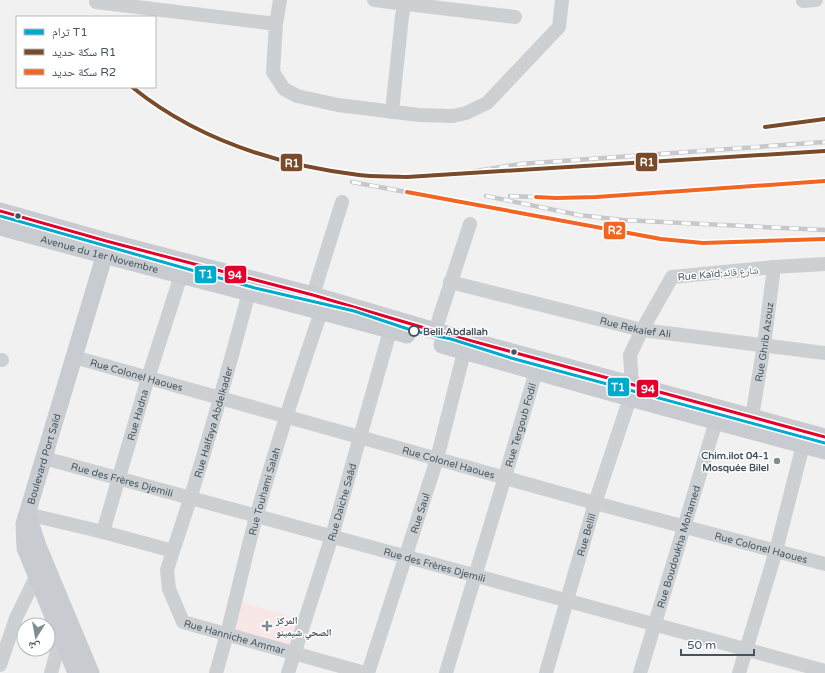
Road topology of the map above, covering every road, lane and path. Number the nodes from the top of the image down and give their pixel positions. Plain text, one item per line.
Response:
1 (280, 0) edge
2 (374, 0) edge
3 (562, 0) edge
4 (96, 2) dead end
5 (405, 2) edge
6 (515, 17) dead end
7 (276, 24) junction
8 (392, 112) junction
9 (342, 202) dead end
10 (0, 211) edge
11 (470, 224) dead end
12 (0, 226) edge
13 (104, 248) junction
14 (825, 264) edge
15 (774, 267) junction
16 (181, 275) junction
17 (450, 282) junction
18 (249, 292) junction
19 (313, 295) junction
20 (320, 312) junction
21 (390, 330) junction
22 (642, 330) junction
23 (435, 332) junction
24 (764, 345) junction
25 (464, 352) junction
26 (825, 353) edge
27 (74, 357) junction
28 (536, 371) junction
29 (148, 378) junction
30 (631, 391) junction
31 (221, 398) junction
32 (286, 417) junction
33 (752, 417) junction
34 (716, 421) junction
35 (359, 438) junction
36 (825, 438) edge
37 (804, 445) junction
38 (825, 451) edge
39 (44, 458) junction
40 (437, 459) junction
41 (119, 478) junction
42 (506, 478) junction
43 (191, 498) junction
44 (595, 503) junction
45 (27, 514) junction
46 (257, 515) junction
47 (684, 526) junction
48 (103, 532) junction
49 (332, 536) junction
50 (776, 550) junction
51 (173, 551) junction
52 (406, 556) junction
53 (825, 564) edge
54 (475, 575) junction
55 (36, 577) junction
56 (566, 600) junction
57 (66, 615) junction
58 (655, 624) junction
59 (228, 635) junction
60 (61, 638) junction
61 (746, 649) junction
62 (294, 653) junction
63 (0, 665) edge
64 (825, 671) edge
65 (51, 673) edge
66 (76, 673) edge
67 (91, 673) edge
68 (216, 673) edge
69 (288, 673) edge
70 (365, 673) edge
71 (368, 673) edge
72 (446, 673) edge
73 (546, 673) edge
74 (640, 673) edge
75 (739, 673) edge

1 - 7 street
2 - 5 street
3 - 8 street
4 - 7 street
5 - 6 street
5 - 8 street
7 - 8 street
9 - 19 street
10 - 13 main road, Avenue du 1er Novembre
11 - 17 street
12 - 13 main road, Avenue du 1er Novembre
13 - 16 main road, Avenue du 1er Novembre
13 - 19 main road, Avenue du 1er Novembre
13 - 27 main road, Boulevard Port Saïd
14 - 15 street, Rue Kaïd;شارع قائد
15 - 22 street, Rue Kaïd;شارع قائد
15 - 24 street, Rue Ghrib Azouz
16 - 18 main road, Avenue du 1er Novembre
16 - 29 street, Rue Hadna
17 - 22 street, Rue Rekaïef Ali
17 - 23 street
18 - 20 main road, Avenue du 1er Novembre
18 - 31 street, Rue Halfaya Abdelkader
19 - 23 main road, Avenue du 1er Novembre
20 - 21 main road, Avenue du 1er Novembre
20 - 32 street, Rue Touhami Salah
21 - 25 main road, Avenue du 1er Novembre
21 - 35 street, Rue Daiche Saâd
22 - 24 street, Rue Rekaïef Ali
22 - 30 street
23 - 30 main road, Avenue du 1er Novembre
24 - 26 street, Rue Rekaïef Ali
24 - 33 street, Rue Ghrib Azouz
25 - 28 main road, Avenue du 1er Novembre
25 - 40 street, Rue Saul
27 - 29 street, Rue Colonel Haoues
27 - 39 main road, Boulevard Port Saïd
28 - 30 main road, Avenue du 1er Novembre
28 - 42 street, Rue Tergoub Fodil
29 - 31 street, Rue Colonel Haoues
29 - 41 street, Rue Hadna
30 - 33 main road, Avenue du 1er Novembre
30 - 34 main road, Avenue du 1er Novembre
30 - 44 street, Rue Bellil
31 - 32 street, Rue Colonel Haoues
31 - 43 street, Rue Halfaya Abdelkader
32 - 35 street, Rue Colonel Haoues
32 - 46 street, Rue Touhami Salah
33 - 36 main road, Avenue du 1er Novembre
34 - 37 main road, Avenue du 1er Novembre
34 - 47 street, Rue Boudoukha Mohamed
35 - 40 street, Rue Colonel Haoues
35 - 49 street, Rue Daiche Saâd
37 - 38 main road, Avenue du 1er Novembre
37 - 50 street
39 - 41 street, Rue des Frères Djemili
39 - 45 main road, Boulevard Port Saïd
40 - 42 street, Rue Colonel Haoues
40 - 52 street, Rue Saul
41 - 43 street, Rue des Frères Djemili
41 - 48 street, Rue Hadna
42 - 44 street, Rue Colonel Haoues
42 - 54 street, Rue Tergoub Fodil
43 - 46 street, Rue des Frères Djemili
43 - 51 street, Rue Halfaya Abdelkader
44 - 47 street, Rue Colonel Haoues
44 - 56 street, Rue Bellil
45 - 48 street
45 - 55 main road, Boulevard Port Saïd
45 - 57 main road
46 - 49 street, Rue des Frères Djemili
46 - 59 street, Rue Touhami Salah
47 - 50 street, Rue Colonel Haoues
47 - 58 street, Rue Boudoukha Mohamed
48 - 51 street
49 - 52 street, Rue des Frères Djemili
49 - 62 street, Rue Daiche Saâd
50 - 53 street, Rue Colonel Haoues
50 - 61 street
51 - 59 street, Rue Hanniche Ammar
52 - 54 street, Rue des Frères Djemili
52 - 71 street, Rue Saul
54 - 56 street, Rue des Frères Djemili
54 - 72 street, Rue Tergoub Fodil
55 - 60 main road, Boulevard Port Saïd
55 - 63 street
56 - 58 street, Rue des Frères Djemili
56 - 73 street, Rue Bellil
57 - 60 street
57 - 67 main road
58 - 61 street, Rue des Frères Djemili
58 - 74 street, Rue Boudoukha Mohamed
59 - 62 street, Rue Hanniche Ammar
59 - 68 street, Rue Touhami Salah
60 - 65 street
60 - 66 main road, Boulevard Port Saïd
61 - 64 street, Rue des Frères Djemili
61 - 75 street
62 - 69 street, Rue Daiche Saâd
62 - 70 street, Rue Hanniche Ammar

